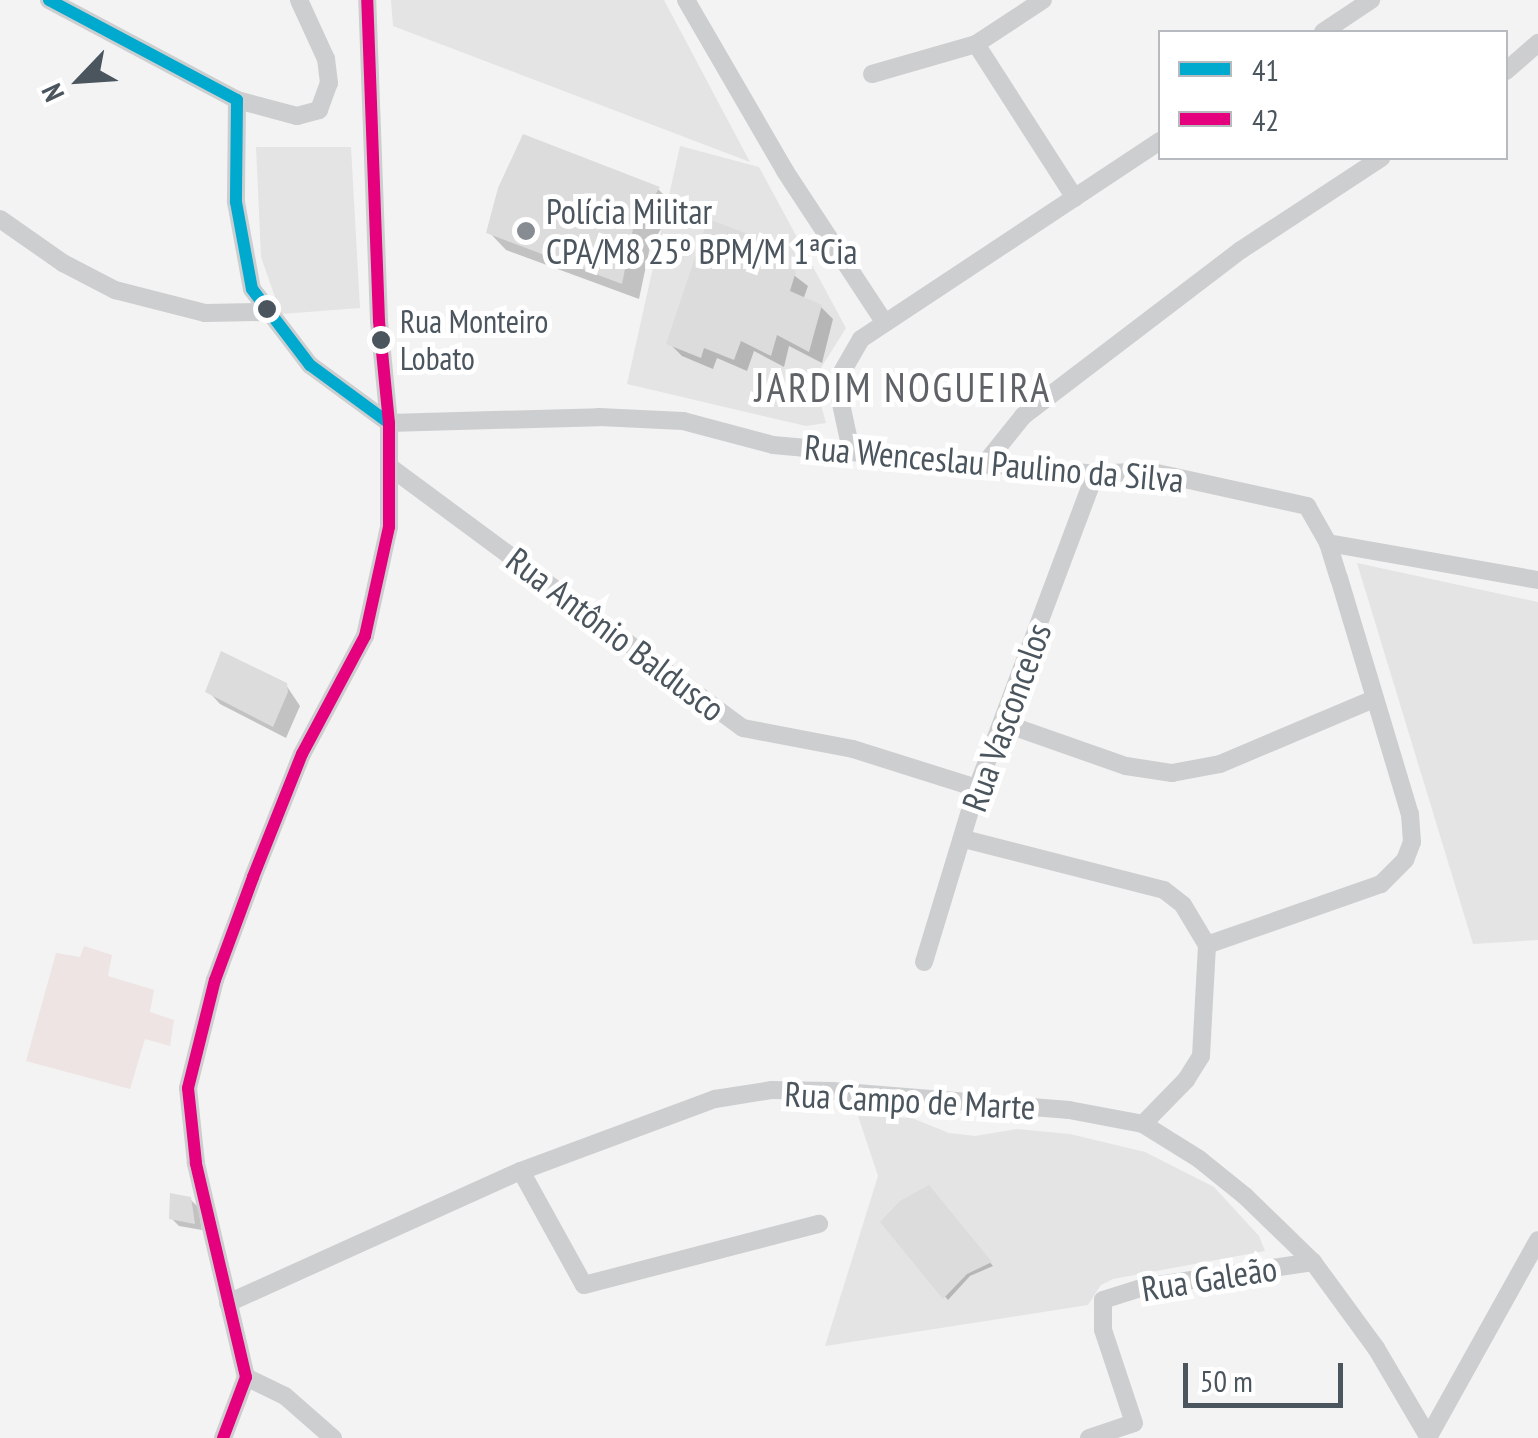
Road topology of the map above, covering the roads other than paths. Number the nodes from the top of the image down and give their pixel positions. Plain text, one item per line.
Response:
1 (49, 0) edge
2 (299, 0) edge
3 (366, 0) edge
4 (686, 0) edge
5 (1044, 0) edge
6 (1372, 0) edge
7 (1326, 30) edge
8 (1538, 43) edge
9 (976, 44) junction
10 (1508, 69) edge
11 (872, 74) dead end
12 (237, 100) junction
13 (1158, 142) edge
14 (1377, 160) edge
15 (1076, 198) junction
16 (0, 219) edge
17 (266, 312) junction
18 (884, 322) junction
19 (389, 423) junction
20 (851, 450) junction
21 (983, 466) junction
22 (390, 467) junction
23 (1095, 474) junction
24 (1328, 543) junction
25 (1538, 580) edge
26 (1374, 699) junction
27 (1004, 723) junction
28 (977, 788) junction
29 (964, 839) junction
30 (1207, 945) junction
31 (924, 962) dead end
32 (1143, 1124) junction
33 (521, 1170) junction
34 (819, 1224) dead end
35 (1538, 1240) edge
36 (1313, 1262) junction
37 (228, 1303) junction
38 (246, 1377) junction
39 (1429, 1437) edge
40 (223, 1438) edge
41 (333, 1438) edge
42 (1089, 1438) edge

1 - 12 street
2 - 12 street
3 - 19 street
4 - 18 street
5 - 9 street
6 - 7 street
8 - 10 street
9 - 11 street
9 - 15 street
12 - 17 street
13 - 15 street
14 - 21 street
15 - 18 street
16 - 17 street
17 - 19 street
18 - 20 street
19 - 20 street, Rua Wenceslau Paulino da Silva
19 - 22 street
20 - 21 street, Rua Wenceslau Paulino da Silva
21 - 23 street, Rua Wenceslau Paulino da Silva
22 - 28 street, Rua Antônio Baldusco
22 - 37 street
23 - 24 street, Rua Wenceslau Paulino da Silva
23 - 27 street, Rua Vasconcelos
24 - 25 street
24 - 26 street, Rua Wenceslau Paulino da Silva
26 - 27 street
26 - 30 street, Rua Wenceslau Paulino da Silva
27 - 28 street, Rua Vasconcelos
28 - 29 street, Rua Vasconcelos
29 - 30 street
29 - 31 street, Rua Vasconcelos
30 - 32 street
32 - 33 street, Rua Campo de Marte
32 - 36 street, Rua Campo de Marte
33 - 34 street
33 - 37 street, Rua Campo de Marte
35 - 39 street
36 - 39 street, Rua Campo de Marte
36 - 42 street, Rua Galeão
37 - 38 street
38 - 40 street
38 - 41 street

